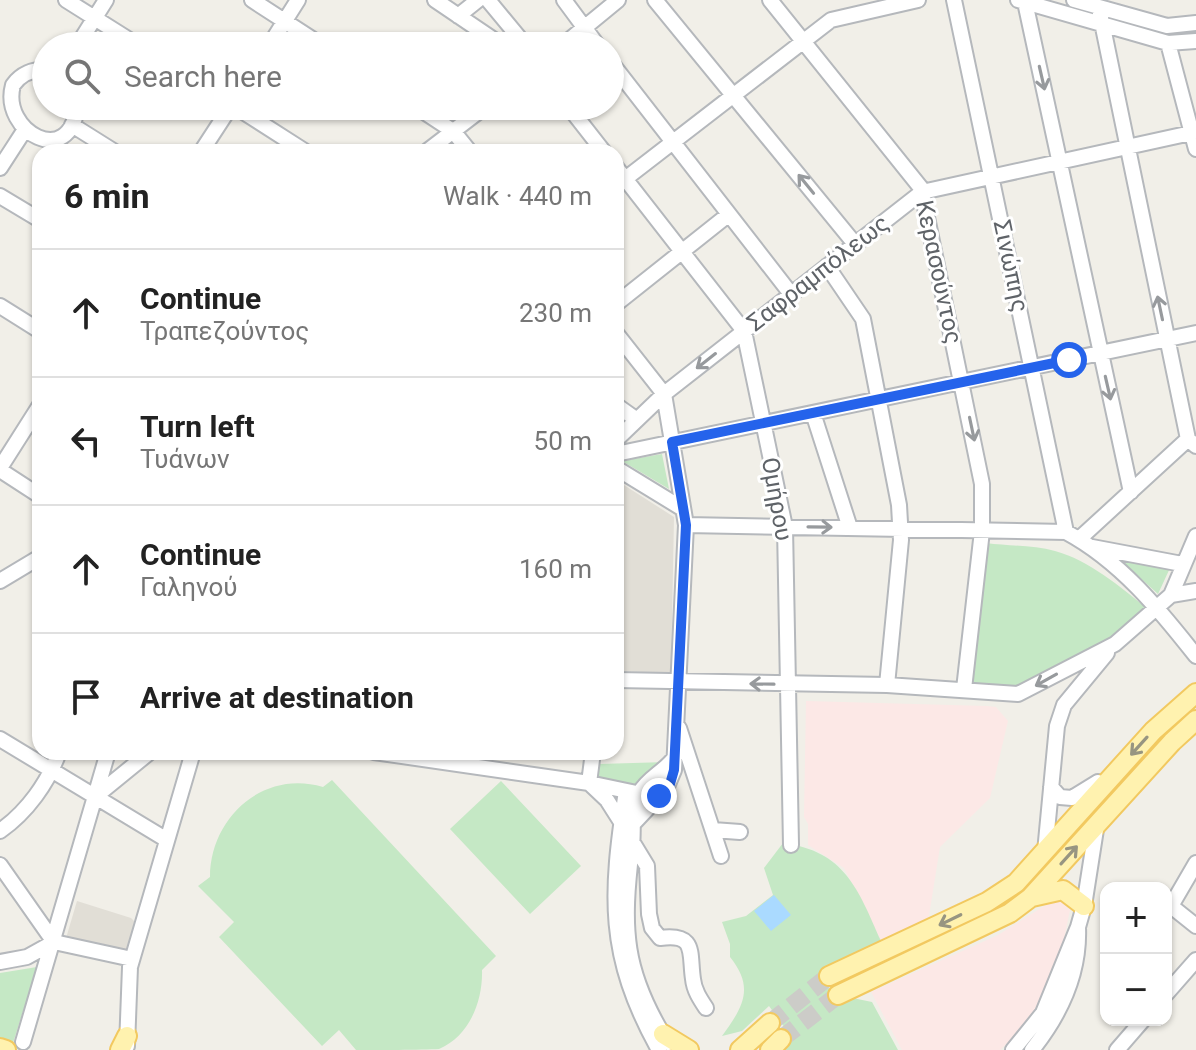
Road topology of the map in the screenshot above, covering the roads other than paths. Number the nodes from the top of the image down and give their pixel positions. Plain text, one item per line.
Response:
1 (66, 0) edge
2 (106, 0) edge
3 (252, 0) edge
4 (298, 0) edge
5 (435, 0) edge
6 (478, 0) edge
7 (488, 0) edge
8 (564, 0) edge
9 (618, 0) edge
10 (655, 0) edge
11 (770, 0) edge
12 (918, 0) edge
13 (954, 0) edge
14 (1074, 0) edge
15 (1021, 1) edge
16 (1099, 8) junction
17 (458, 16) junction
18 (95, 18) junction
19 (285, 21) junction
20 (1196, 23) edge
21 (1102, 26) junction
22 (584, 28) junction
23 (86, 32) edge
24 (117, 32) edge
25 (278, 32) edge
26 (302, 32) edge
27 (482, 32) edge
28 (514, 32) edge
29 (579, 32) edge
30 (587, 32) edge
31 (803, 41) junction
32 (1196, 41) edge
33 (1168, 43) junction
34 (32, 72) edge
35 (624, 79) edge
36 (6, 82) edge
37 (733, 95) junction
38 (73, 120) edge
39 (223, 120) edge
40 (255, 120) edge
41 (436, 120) edge
42 (468, 120) edge
43 (579, 120) edge
44 (72, 125) junction
45 (453, 131) junction
46 (1191, 133) junction
47 (22, 134) junction
48 (673, 142) junction
49 (102, 144) edge
50 (206, 144) edge
51 (293, 144) edge
52 (436, 144) edge
53 (464, 144) edge
54 (598, 144) edge
55 (1126, 147) junction
56 (1196, 149) edge
57 (1062, 162) junction
58 (0, 168) edge
59 (624, 174) edge
60 (992, 177) junction
61 (624, 183) edge
62 (922, 192) junction
63 (0, 196) edge
64 (32, 215) edge
65 (728, 215) junction
66 (855, 244) junction
67 (682, 252) junction
68 (827, 266) junction
69 (791, 294) junction
70 (624, 298) edge
71 (0, 306) edge
72 (32, 326) edge
73 (744, 331) junction
74 (1196, 333) edge
75 (1166, 340) junction
76 (624, 343) edge
77 (1100, 354) junction
78 (1033, 367) junction
79 (962, 382) junction
80 (664, 394) junction
81 (881, 399) junction
82 (624, 411) edge
83 (813, 413) junction
84 (637, 420) junction
85 (32, 421) edge
86 (762, 423) junction
87 (624, 432) edge
88 (672, 442) junction
89 (1192, 443) edge
90 (624, 452) edge
91 (0, 469) edge
92 (624, 473) edge
93 (32, 491) edge
94 (1131, 492) junction
95 (683, 509) junction
96 (686, 525) junction
97 (785, 527) junction
98 (850, 528) junction
99 (901, 529) junction
100 (982, 531) junction
101 (1196, 536) edge
102 (1078, 539) junction
103 (32, 562) edge
104 (1182, 564) junction
105 (0, 581) edge
106 (1196, 591) edge
107 (1171, 595) junction
108 (1156, 606) junction
109 (1115, 644) junction
110 (1196, 656) edge
111 (624, 680) edge
112 (679, 680) junction
113 (789, 684) junction
114 (887, 685) junction
115 (964, 689) junction
116 (1196, 693) edge
117 (677, 720) junction
118 (1196, 720) edge
119 (0, 739) edge
120 (675, 756) junction
121 (32, 758) edge
122 (36, 760) edge
123 (56, 760) edge
124 (106, 760) edge
125 (140, 760) edge
126 (191, 760) edge
127 (429, 760) edge
128 (592, 760) edge
129 (53, 770) junction
130 (1098, 782) dead end
131 (589, 783) junction
132 (1051, 787) junction
133 (632, 793) junction
134 (96, 796) junction
135 (659, 796) junction
136 (627, 823) junction
137 (1097, 823) junction
138 (713, 830) junction
139 (0, 831) edge
140 (740, 832) dead end
141 (167, 840) junction
142 (633, 843) junction
143 (791, 845) dead end
144 (1045, 852) junction
145 (721, 856) dead end
146 (1196, 863) edge
147 (0, 865) edge
148 (1030, 898) junction
149 (1084, 906) junction
150 (1196, 926) edge
151 (1078, 927) junction
152 (54, 942) junction
153 (132, 959) junction
154 (1196, 960) edge
155 (0, 962) edge
156 (829, 976) tunnel mouth
157 (1172, 987) edge
158 (838, 995) tunnel mouth
159 (706, 1008) dead end
160 (770, 1023) tunnel mouth
161 (1138, 1026) edge
162 (128, 1041) edge
163 (665, 1045) edge
164 (14, 1046) edge
165 (0, 1048) edge
166 (689, 1050) edge
167 (740, 1050) edge
168 (1013, 1050) edge
169 (1032, 1050) edge
170 (1117, 1050) edge

1 - 18 street
2 - 18 street
3 - 19 street
4 - 19 street
5 - 17 street
6 - 17 street
7 - 28 street
8 - 22 street
9 - 22 street
10 - 37 street
11 - 31 street, Κερασούντος
12 - 31 street
13 - 60 street, Σινώπης
14 - 16 street
15 - 21 street
15 -> 57 street
16 - 20 street
16 - 21 street
17 - 27 street
18 - 23 street
18 - 24 street
19 - 25 street
19 - 26 street
21 - 33 street
21 - 55 street
22 - 29 street
22 - 30 street
31 - 37 street
31 - 62 street, Κερασούντος
32 - 33 street
33 - 46 street
34 - 36 street
35 - 48 street
36 - 47 street
37 - 48 street
66 -> 37 street
38 - 44 street
39 - 50 street
40 - 51 street
41 - 45 street
42 - 45 street
43 - 54 street
44 - 47 street
44 - 49 street
45 - 52 street
45 - 53 street
46 - 55 street, Σαφραμπόλεως
46 - 56 street
47 - 58 street
48 - 59 street
48 - 65 street
55 - 57 street, Σαφραμπόλεως
75 -> 55 street
57 - 60 street, Σαφραμπόλεως
57 - 77 street
60 - 62 street, Σαφραμπόλεως
60 - 78 street, Σινώπης
61 - 67 street, Ομήρου
62 - 66 street, Σαφραμπόλεως
62 - 79 street, Κερασούντος
63 - 64 street
65 - 67 street
65 - 69 street
66 - 68 street, Σαφραμπόλεως
67 - 70 street
67 - 73 street, Ομήρου
68 - 69 street, Σαφραμπόλεως
68 - 81 street
69 - 73 street, Σαφραμπόλεως
71 - 72 street
73 -> 80 street, Σαφραμπόλεως
73 - 86 street, Ομήρου
74 - 75 street
75 - 77 street
75 - 89 street
76 - 80 street
77 - 78 street
77 -> 94 street
78 - 79 street
78 - 102 street, Σινώπης
79 - 81 street
79 -> 100 street, Κερασούντος
80 - 84 street, Σαφραμπόλεως
80 - 88 street
81 - 83 street
81 - 99 street
82 - 84 street
83 - 86 street
83 - 98 street
84 - 87 street, Σαφραμπόλεως
85 - 91 street
86 - 88 street
86 - 97 street, Ομήρου
88 - 90 street
88 - 95 street
89 - 94 street
91 - 93 street
92 - 95 street
94 - 102 street
95 - 96 street
96 - 97 street
96 - 112 street
97 -> 98 street
97 - 113 street, Ομήρου
98 - 99 street
99 - 100 street
99 - 114 street
100 - 102 street
100 - 115 street, Κερασούντος
101 - 104 street
102 - 104 street
102 - 108 street
103 - 105 street
104 - 107 street
106 - 107 street
107 - 108 street
108 - 109 street
108 - 110 street
109 -> 115 street
109 - 132 street
111 - 112 street
113 -> 112 street
112 - 117 street
113 - 114 street
113 - 143 street, Ομήρου
114 - 115 street
116 -> 144 main road
117 - 120 street
117 - 138 street
118 - 137 main road
119 - 121 street
120 - 133 street
120 - 135 street
122 - 129 street
123 - 129 street
124 - 134 street
125 - 134 street
126 - 141 street
127 - 131 street
128 - 131 street
129 - 134 street
129 - 139 street
130 - 132 street
131 - 133 street
131 - 136 street
132 - 144 street
133 - 135 street
133 - 136 street
134 - 141 street
134 - 152 street
135 - 136 street
136 - 142 street
136 - 163 street
148 -> 137 main road
137 - 149 street
138 - 140 street
138 - 145 street
141 - 153 street
142 - 159 street
142 - 163 street
144 -> 156 main road
146 - 150 street
147 - 152 street
148 - 149 main road
148 - 158 main road
149 - 151 street
151 - 168 street
151 - 169 street
152 - 153 street
152 - 155 street
152 - 164 street
153 - 162 street
154 - 157 street
160 - 167 main road
161 - 170 street
163 - 166 main road
164 - 165 main road

